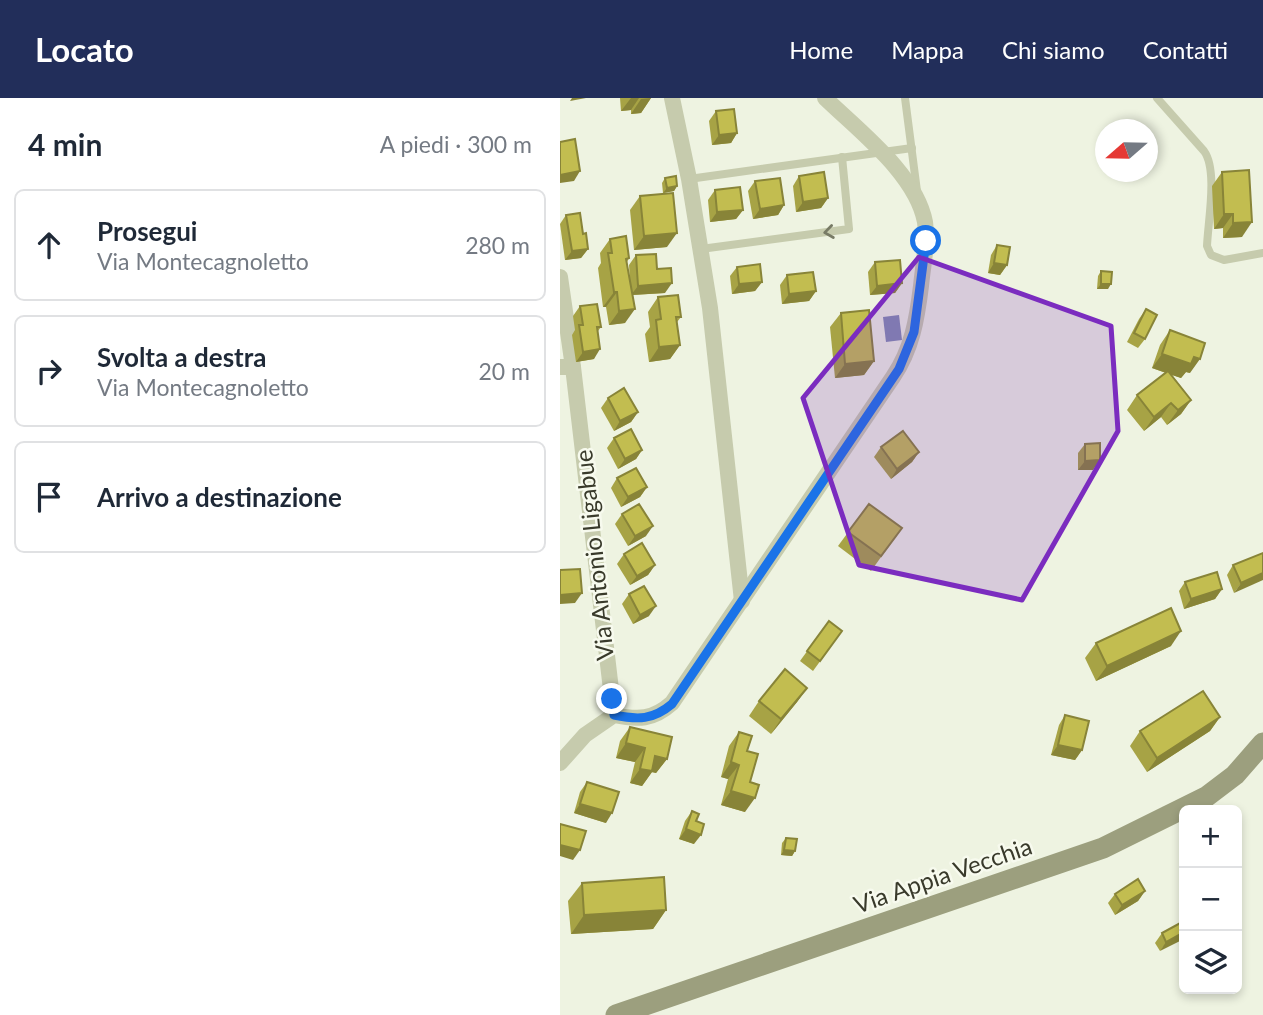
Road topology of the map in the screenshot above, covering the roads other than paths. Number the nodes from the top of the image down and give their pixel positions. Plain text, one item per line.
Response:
1 (672, 98) edge
2 (905, 98) edge
3 (1157, 98) edge
4 (830, 100) edge
5 (912, 148) junction
6 (880, 152) junction
7 (842, 157) junction
8 (690, 179) junction
9 (918, 201) junction
10 (701, 249) junction
11 (1263, 253) edge
12 (560, 277) edge
13 (567, 367) edge
14 (742, 601) junction
15 (614, 715) junction
16 (1263, 743) edge
17 (560, 763) edge
18 (616, 1015) edge

1 - 8 street
2 - 5 lane
3 - 11 lane
4 - 6 street
5 - 6 lane
5 - 9 lane
6 - 7 lane
6 - 9 street
7 - 8 lane
7 -> 10 lane
8 - 10 street
9 - 14 street
10 - 14 street
12 - 13 street, Via Antonio Ligabue
13 - 15 street, Via Antonio Ligabue
14 - 15 street
15 - 17 street
16 - 18 main road, Via Appia Vecchia

